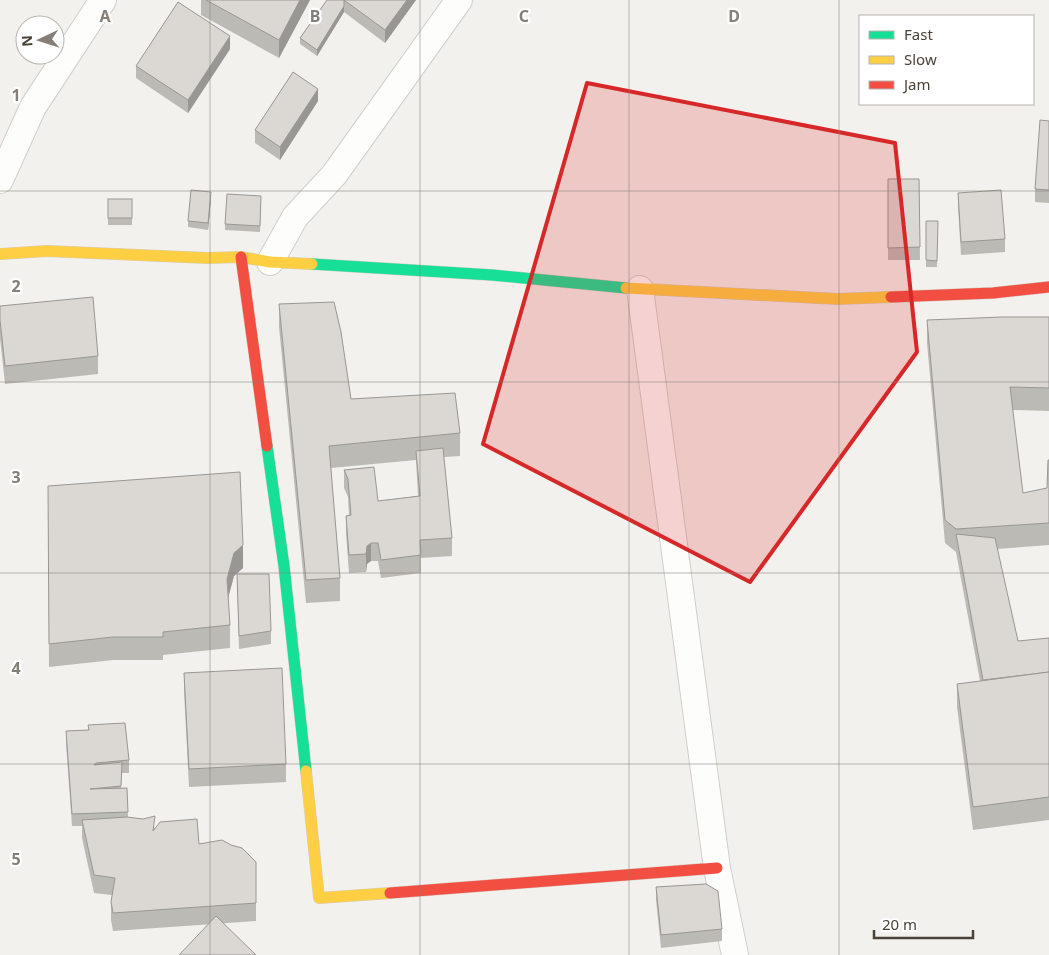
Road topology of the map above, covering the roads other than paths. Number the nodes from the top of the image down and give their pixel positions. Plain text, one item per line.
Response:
1 (103, 0) edge
2 (460, 0) edge
3 (0, 180) edge
4 (0, 254) edge
5 (241, 258) junction
6 (270, 262) junction
7 (1049, 287) edge
8 (640, 289) junction
9 (717, 868) junction
10 (735, 955) edge

1 - 3 street
2 - 6 street
4 - 5 street
5 - 6 street
5 - 9 street
6 - 8 street
7 - 8 street
8 - 9 street
9 - 10 street

